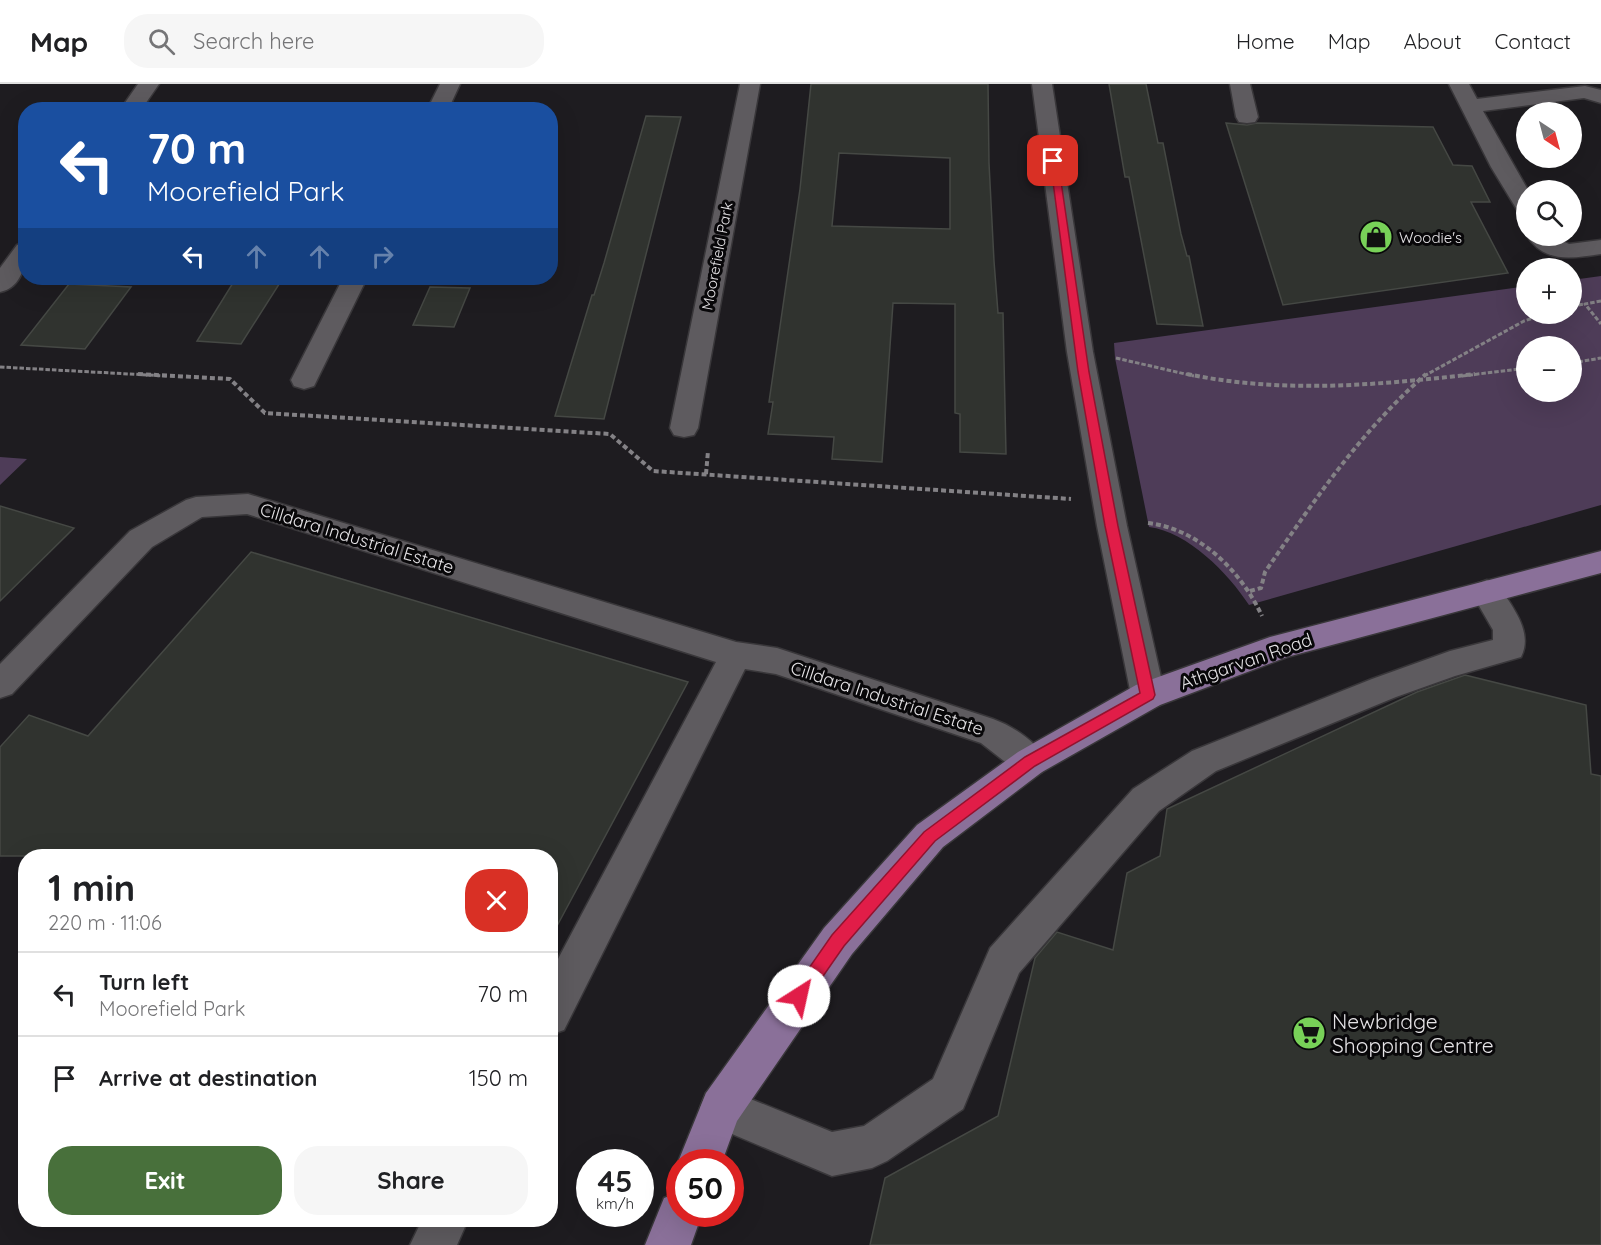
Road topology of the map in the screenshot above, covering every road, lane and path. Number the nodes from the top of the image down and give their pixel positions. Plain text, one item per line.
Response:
1 (149, 84) edge
2 (450, 84) edge
3 (750, 84) edge
4 (1042, 84) edge
5 (1240, 84) edge
6 (1459, 84) edge
7 (1601, 98) edge
8 (136, 102) edge
9 (441, 102) edge
10 (1471, 106) junction
11 (1247, 117) dead end
12 (1516, 190) edge
13 (1554, 246) edge
14 (1601, 247) edge
15 (18, 261) edge
16 (0, 285) edge
17 (351, 285) edge
18 (1601, 301) edge
19 (1582, 304) edge
20 (1585, 304) junction
21 (1519, 324) edge
22 (1601, 324) edge
23 (1080, 352) junction
24 (1601, 358) edge
25 (1582, 361) edge
26 (0, 367) edge
27 (1516, 369) edge
28 (304, 380) dead end
29 (1419, 381) junction
30 (684, 428) dead end
31 (1109, 514) junction
32 (1601, 562) edge
33 (1250, 591) junction
34 (1487, 592) junction
35 (1265, 624) dead end
36 (736, 655) junction
37 (0, 685) edge
38 (1148, 695) junction
39 (1030, 762) junction
40 (558, 1000) edge
41 (721, 1108) junction
42 (705, 1149) edge
43 (442, 1227) edge
44 (675, 1227) edge
45 (433, 1245) edge
46 (668, 1245) edge

1 - 8 street
2 - 9 street
3 - 30 street, Moorefield Park
4 - 23 street
5 - 11 street
6 - 10 street
7 - 10 street
10 - 12 street
13 - 14 street
15 - 16 street
17 - 28 street
18 - 20 path
19 - 20 path
20 - 22 path
21 - 29 path
23 - 29 path
23 - 31 street
24 - 25 path
26 - 31 path
27 - 29 path
29 - 33 path
31 - 33 path
31 - 38 street
32 - 34 main road, Athgarvan Road
33 - 35 path
34 - 38 main road, Athgarvan Road
34 - 41 street
36 - 37 street, Cilldara Industrial Estate
36 - 39 street, Cilldara Industrial Estate
36 - 40 street
38 - 39 main road, Athgarvan Road
39 - 41 main road, Athgarvan Road
41 - 42 main road, Athgarvan Road
43 - 45 street
44 - 46 main road

